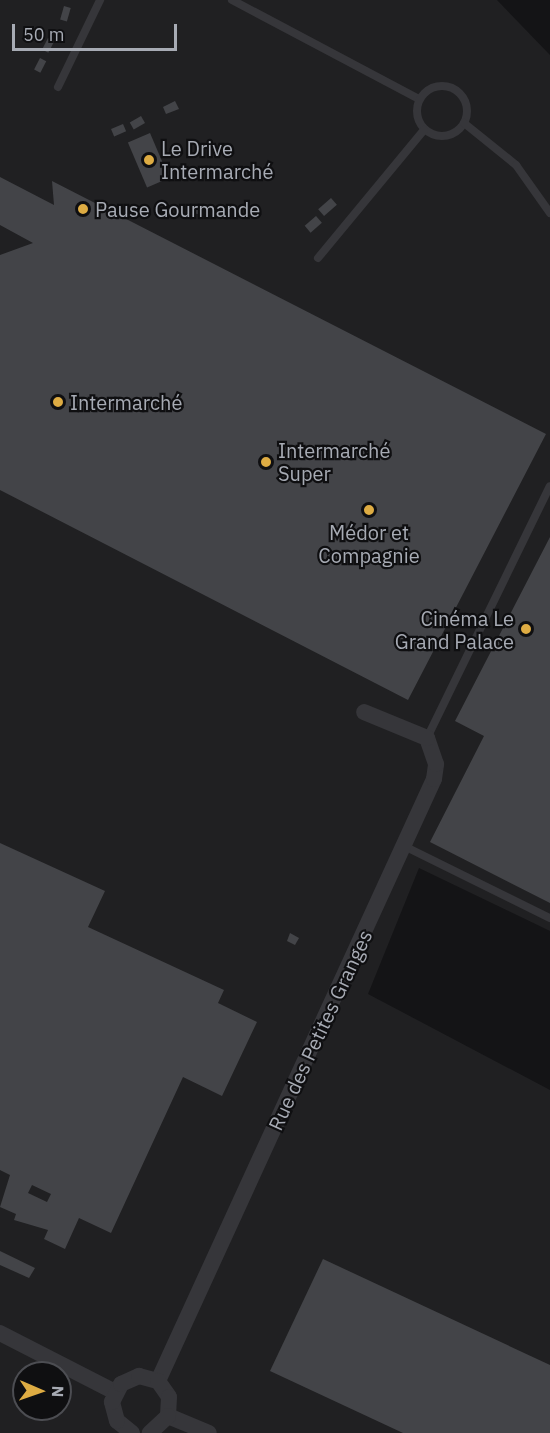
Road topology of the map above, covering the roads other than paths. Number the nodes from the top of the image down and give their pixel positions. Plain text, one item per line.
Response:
1 (100, 0) edge
2 (232, 0) edge
3 (58, 87) dead end
4 (419, 99) junction
5 (464, 123) junction
6 (424, 130) junction
7 (550, 213) edge
8 (318, 258) dead end
9 (550, 486) edge
10 (364, 712) dead end
11 (427, 738) junction
12 (404, 846) junction
13 (550, 918) edge
14 (0, 1333) edge
15 (158, 1381) junction
16 (115, 1392) junction
17 (168, 1416) junction
18 (132, 1433) edge
19 (150, 1433) edge
20 (209, 1433) edge

1 - 3 lane
2 - 4 lane
4 - 5 lane
4 - 6 lane
5 - 6 lane
5 - 7 lane
6 - 8 lane
9 - 11 lane
10 - 11 street
11 - 12 street, Rue des Petites Granges
12 - 13 lane
12 - 15 street, Rue des Petites Granges
14 - 16 street
15 - 16 street
15 - 17 street
16 - 18 street
17 - 19 street
17 - 20 street

